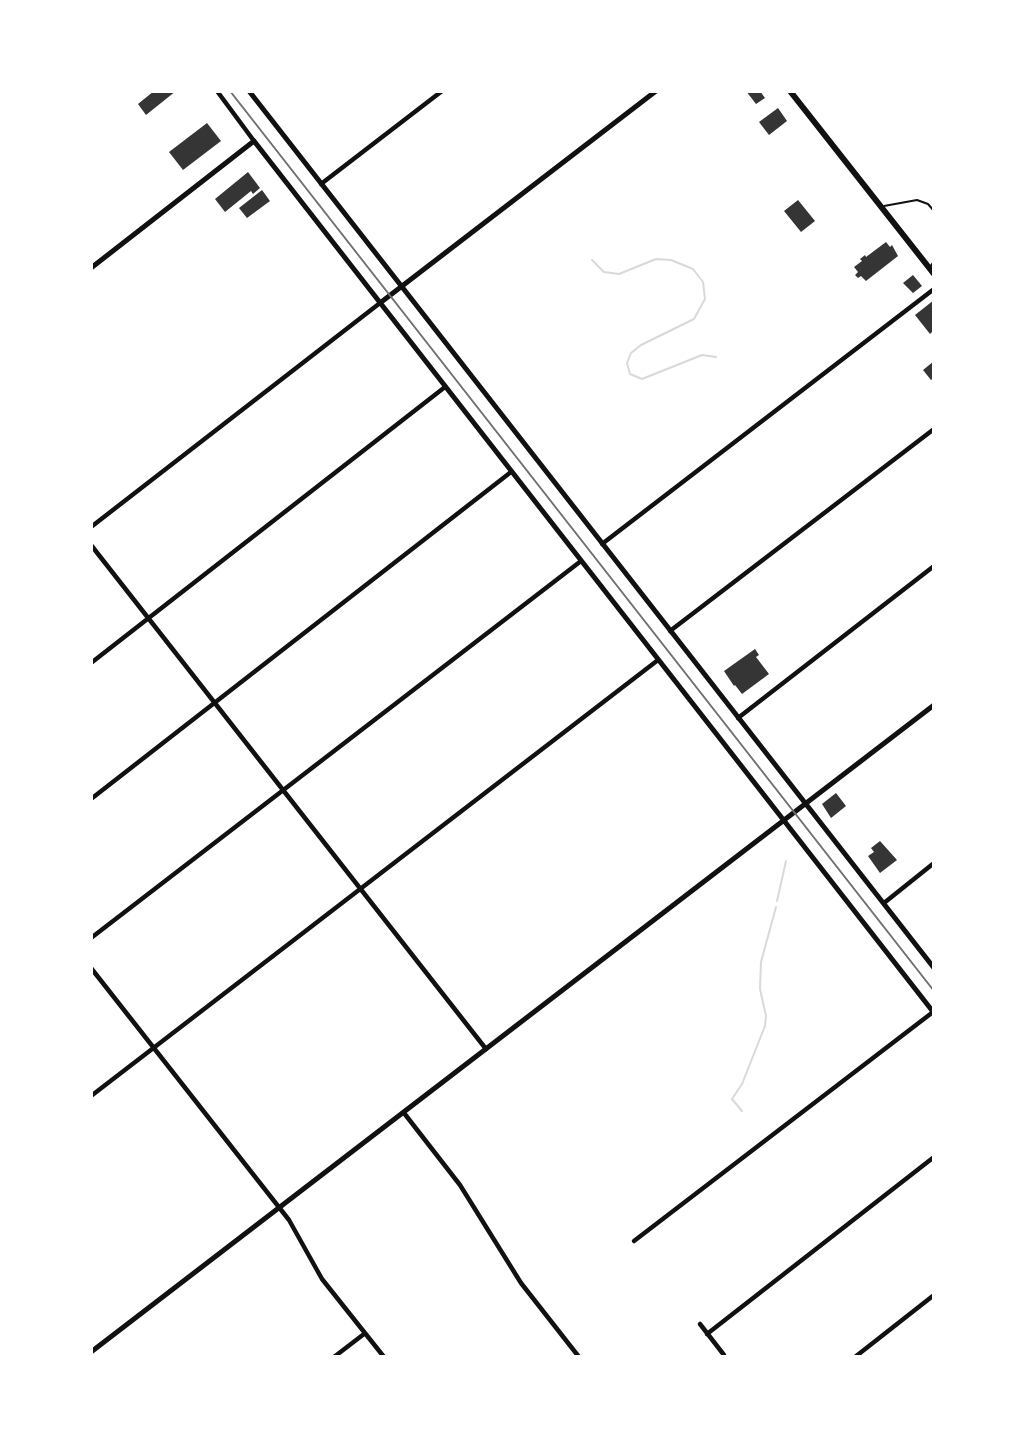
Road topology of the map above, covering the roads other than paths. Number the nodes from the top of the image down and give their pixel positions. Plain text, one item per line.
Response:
1 (217, 91) edge
2 (248, 91) edge
3 (442, 91) edge
4 (656, 91) edge
5 (790, 91) edge
6 (254, 141) junction
7 (321, 184) junction
8 (881, 207) junction
9 (933, 209) edge
10 (934, 261) edge
11 (91, 268) edge
12 (931, 271) edge
13 (401, 287) junction
14 (934, 289) edge
15 (380, 303) junction
16 (445, 387) junction
17 (934, 429) edge
18 (511, 472) junction
19 (91, 527) edge
20 (602, 544) junction
21 (91, 545) edge
22 (581, 561) junction
23 (934, 566) edge
24 (147, 617) junction
25 (670, 631) junction
26 (658, 660) junction
27 (91, 663) edge
28 (214, 702) junction
29 (934, 705) edge
30 (738, 718) junction
31 (283, 790) junction
32 (91, 799) edge
33 (806, 804) junction
34 (785, 820) junction
35 (934, 863) edge
36 (360, 889) junction
37 (884, 903) junction
38 (91, 938) edge
39 (91, 968) edge
40 (934, 968) edge
41 (934, 1012) edge
42 (153, 1048) junction
43 (487, 1050) junction
44 (91, 1096) edge
45 (404, 1113) junction
46 (934, 1157) edge
47 (280, 1208) junction
48 (634, 1241) dead end
49 (934, 1295) edge
50 (700, 1324) dead end
51 (364, 1334) junction
52 (708, 1334) junction
53 (91, 1352) edge
54 (724, 1355) dead end
55 (334, 1357) edge
56 (384, 1357) edge
57 (579, 1357) edge
58 (855, 1357) edge

1 - 6 street
2 - 7 street
3 - 7 street
4 - 13 street
5 - 8 main road
6 - 11 street
6 - 15 street
7 - 13 street
8 - 9 lane
8 - 12 main road
10 - 12 lane
13 - 15 street
13 - 20 street
14 - 20 street
15 - 16 street
15 - 19 street
16 - 18 street
16 - 24 street
17 - 25 street
18 - 22 street
18 - 28 street
20 - 25 street
21 - 24 street
22 - 26 street
22 - 31 street
23 - 30 street
24 - 27 street
24 - 28 street
25 - 30 street
26 - 34 street
26 - 36 street
28 - 31 street
28 - 32 street
29 - 33 street
30 - 33 street
31 - 36 street
31 - 38 street
33 - 34 street
33 - 37 street
34 - 41 street
34 - 43 street
35 - 37 street
36 - 42 street
36 - 43 street
37 - 40 street
39 - 42 street
41 - 48 street
42 - 44 street
42 - 47 street
43 - 45 street
45 - 47 street
45 - 57 street
46 - 52 street
47 - 51 street
47 - 53 street
49 - 58 street
50 - 52 street
51 - 55 street
51 - 56 street
52 - 54 street

